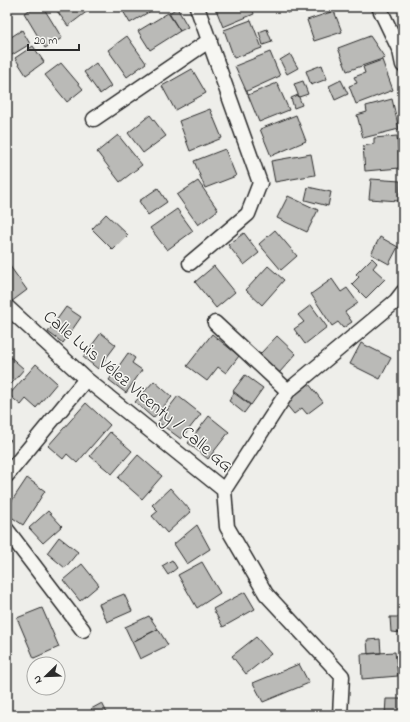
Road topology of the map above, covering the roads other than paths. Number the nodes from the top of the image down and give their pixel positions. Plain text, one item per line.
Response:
1 (197, 7) edge
2 (378, 7) edge
3 (210, 40) junction
4 (403, 65) edge
5 (94, 119) dead end
6 (190, 263) dead end
7 (403, 292) edge
8 (7, 307) edge
9 (214, 323) dead end
10 (86, 379) junction
11 (288, 391) junction
12 (7, 475) edge
13 (224, 490) junction
14 (7, 530) edge
15 (83, 630) dead end
16 (340, 715) edge

1 - 3 street
2 - 4 street
3 - 5 street
3 - 6 street
7 - 11 street
8 - 10 street, Calle Luis Vélez Vicenty / Calle GG
9 - 11 street
10 - 12 street
10 - 13 street, Calle Luis Vélez Vicenty / Calle GG
11 - 13 street
13 - 16 street
14 - 15 street

